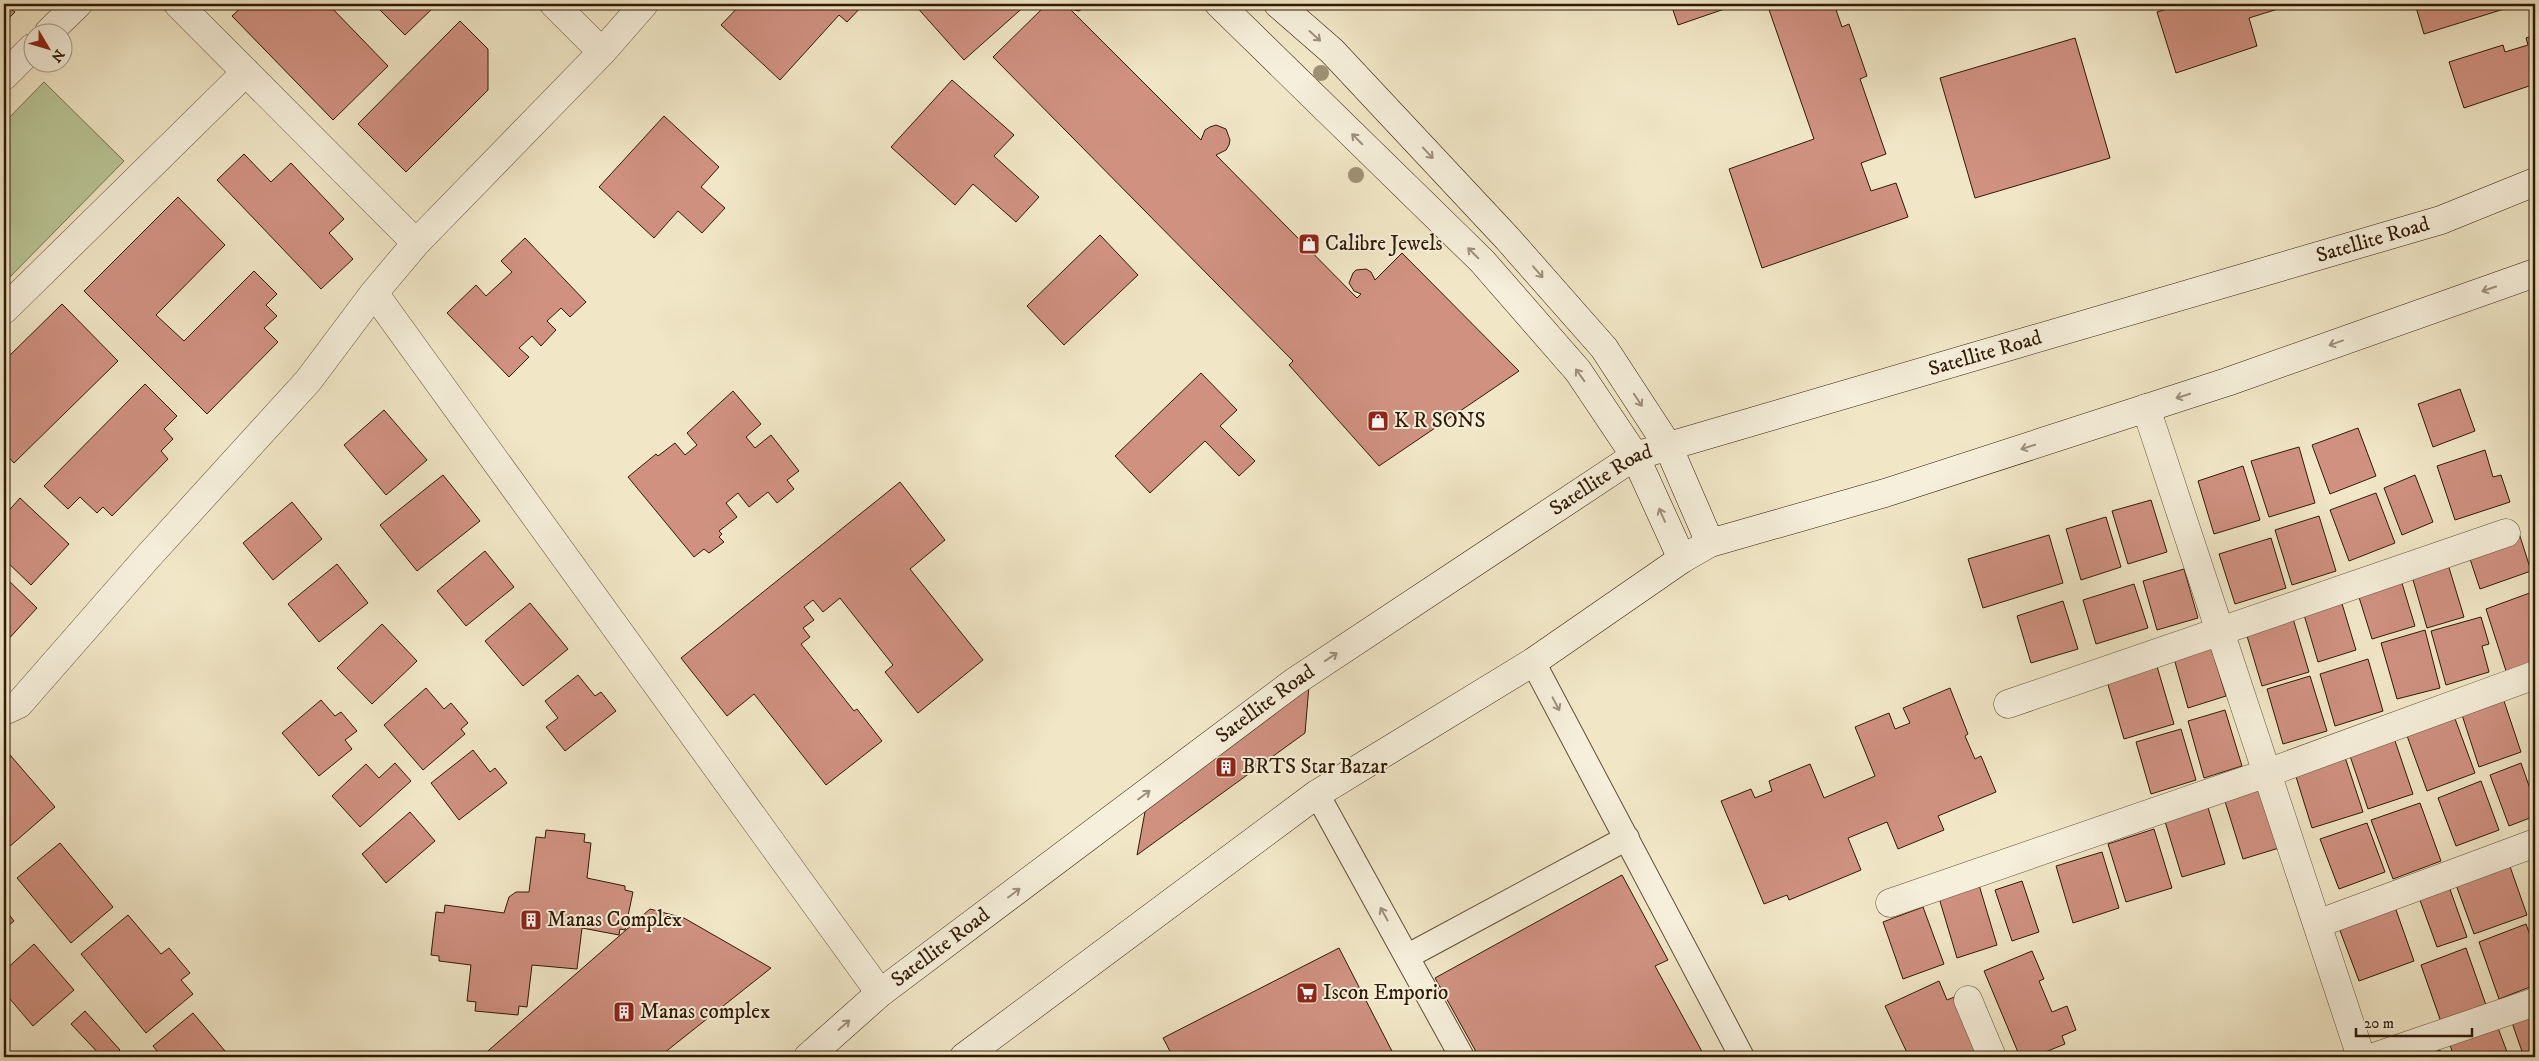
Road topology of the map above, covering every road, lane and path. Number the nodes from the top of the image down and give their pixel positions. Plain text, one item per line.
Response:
1 (78, 4) edge
2 (178, 4) edge
3 (554, 4) edge
4 (644, 4) edge
5 (1220, 4) edge
6 (1278, 4) edge
7 (59, 22) edge
8 (602, 52) junction
9 (22, 58) edge
10 (246, 72) junction
11 (4, 76) edge
12 (2535, 182) edge
13 (416, 243) junction
14 (2535, 273) edge
15 (374, 293) junction
16 (4, 310) edge
17 (2146, 408) junction
18 (1668, 446) junction
19 (1635, 456) junction
20 (2506, 533) dead end
21 (1710, 543) junction
22 (1682, 559) junction
23 (2220, 630) junction
24 (1533, 662) junction
25 (2535, 676) edge
26 (2008, 704) dead end
27 (4, 711) edge
28 (2267, 773) junction
29 (1317, 794) junction
30 (1627, 838) junction
31 (2535, 843) edge
32 (1890, 903) dead end
33 (2317, 924) junction
34 (1408, 956) junction
35 (880, 993) junction
36 (1968, 1000) dead end
37 (2535, 1002) edge
38 (808, 1057) edge
39 (964, 1057) edge
40 (1462, 1057) edge
41 (1742, 1057) edge
42 (1992, 1057) edge
43 (2361, 1057) edge
44 (2374, 1057) edge

1 - 7 main road
2 - 10 main road
3 - 8 main road
4 - 8 main road
19 -> 5 main road
6 -> 18 main road
8 - 13 main road
9 - 11 main road
10 - 13 main road
10 - 16 main road
12 - 18 main road, Satellite Road
13 - 15 main road
14 -> 17 main road
15 - 27 main road
15 - 35 main road
17 -> 21 main road
17 - 23 main road
18 - 19 main road, Satellite Road
18 - 21 main road
22 -> 19 main road
35 -> 19 main road, Satellite Road
20 - 23 main road
21 - 22 main road
22 - 24 main road
23 - 26 main road
23 - 28 main road
24 - 29 main road
24 -> 30 lane
25 - 28 main road
28 - 32 main road
28 - 33 main road
34 -> 29 lane
29 - 39 main road
30 - 34 lane
30 - 41 lane
31 - 33 main road
33 - 43 main road
34 - 40 lane
38 -> 35 main road, Satellite Road
36 - 42 main road
37 - 44 main road

